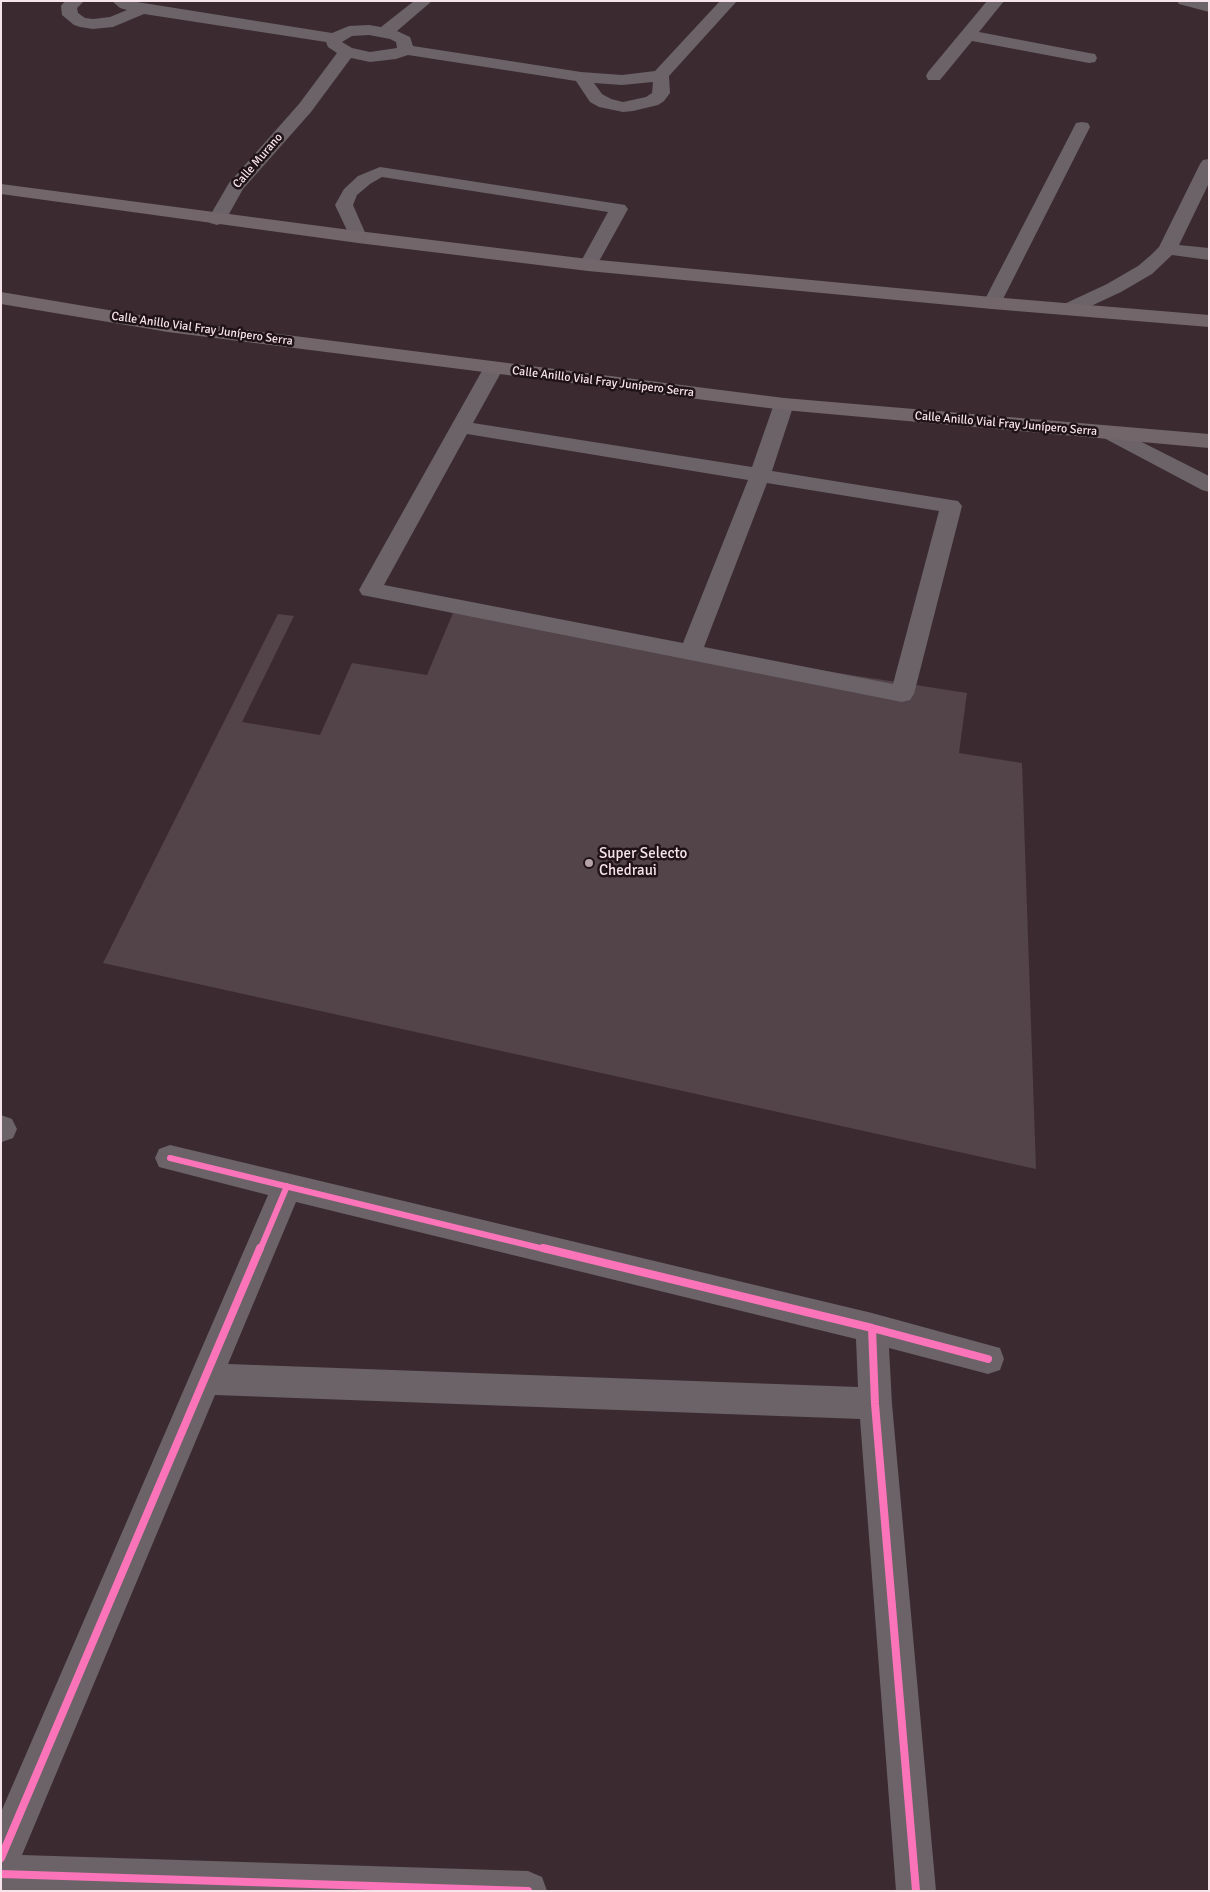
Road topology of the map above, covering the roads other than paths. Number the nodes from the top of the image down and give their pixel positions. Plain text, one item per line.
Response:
1 (76, 1) edge
2 (120, 1) edge
3 (424, 1) edge
4 (729, 1) edge
5 (996, 1) edge
6 (1185, 1) edge
7 (1209, 7) edge
8 (142, 10) junction
9 (385, 32) junction
10 (967, 35) junction
11 (334, 38) junction
12 (406, 50) junction
13 (343, 58) junction
14 (1089, 58) dead end
15 (364, 62) junction
16 (661, 75) junction
17 (934, 76) dead end
18 (581, 78) junction
19 (305, 108) junction
20 (1082, 127) dead end
21 (1209, 164) edge
22 (1, 189) edge
23 (217, 219) junction
24 (358, 237) junction
25 (1166, 249) junction
26 (1209, 254) edge
27 (588, 265) junction
28 (1, 298) edge
29 (992, 303) junction
30 (1069, 309) junction
31 (1209, 320) edge
32 (493, 369) junction
33 (784, 404) junction
34 (462, 427) junction
35 (1109, 433) junction
36 (1209, 440) edge
37 (760, 475) junction
38 (1209, 485) edge
39 (691, 652) junction
40 (170, 1158) dead end
41 (287, 1186) junction
42 (872, 1328) junction
43 (988, 1360) dead end
44 (206, 1380) junction
45 (875, 1404) junction
46 (1, 1858) edge
47 (1, 1874) edge
48 (157, 1886) edge
49 (528, 1891) edge
50 (916, 1891) edge

1 - 8 street
2 - 8 street
3 - 9 street
4 - 16 street
5 - 10 street
6 - 7 street
8 - 11 street
9 - 11 street
9 - 12 street
10 - 14 street
10 - 17 street
11 - 13 street
12 - 15 street
12 - 18 street
13 - 15 street
13 - 19 street, Calle Murano
15 - 19 street, Calle Murano
16 - 18 street
16 - 18 street
19 - 23 street, Calle Murano
20 - 29 lane
21 - 25 street
22 - 23 highway
23 - 24 highway
24 - 27 highway
24 - 27 lane
25 - 26 street
25 - 30 street
27 - 29 highway
28 - 32 highway, Calle Anillo Vial Fray Junípero Serra
29 - 30 highway
30 - 31 highway
32 - 33 highway, Calle Anillo Vial Fray Junípero Serra
32 - 34 lane
33 - 35 highway, Calle Anillo Vial Fray Junípero Serra
33 - 37 lane
34 - 37 lane
34 - 39 lane
35 - 36 highway, Calle Anillo Vial Fray Junípero Serra
35 - 38 lane
37 - 39 lane
37 - 39 lane
40 - 41 street
41 - 42 street
41 - 44 street
42 - 43 street
42 - 45 street
44 - 45 street
44 - 46 street
45 - 50 street
47 - 48 street
48 - 49 street

